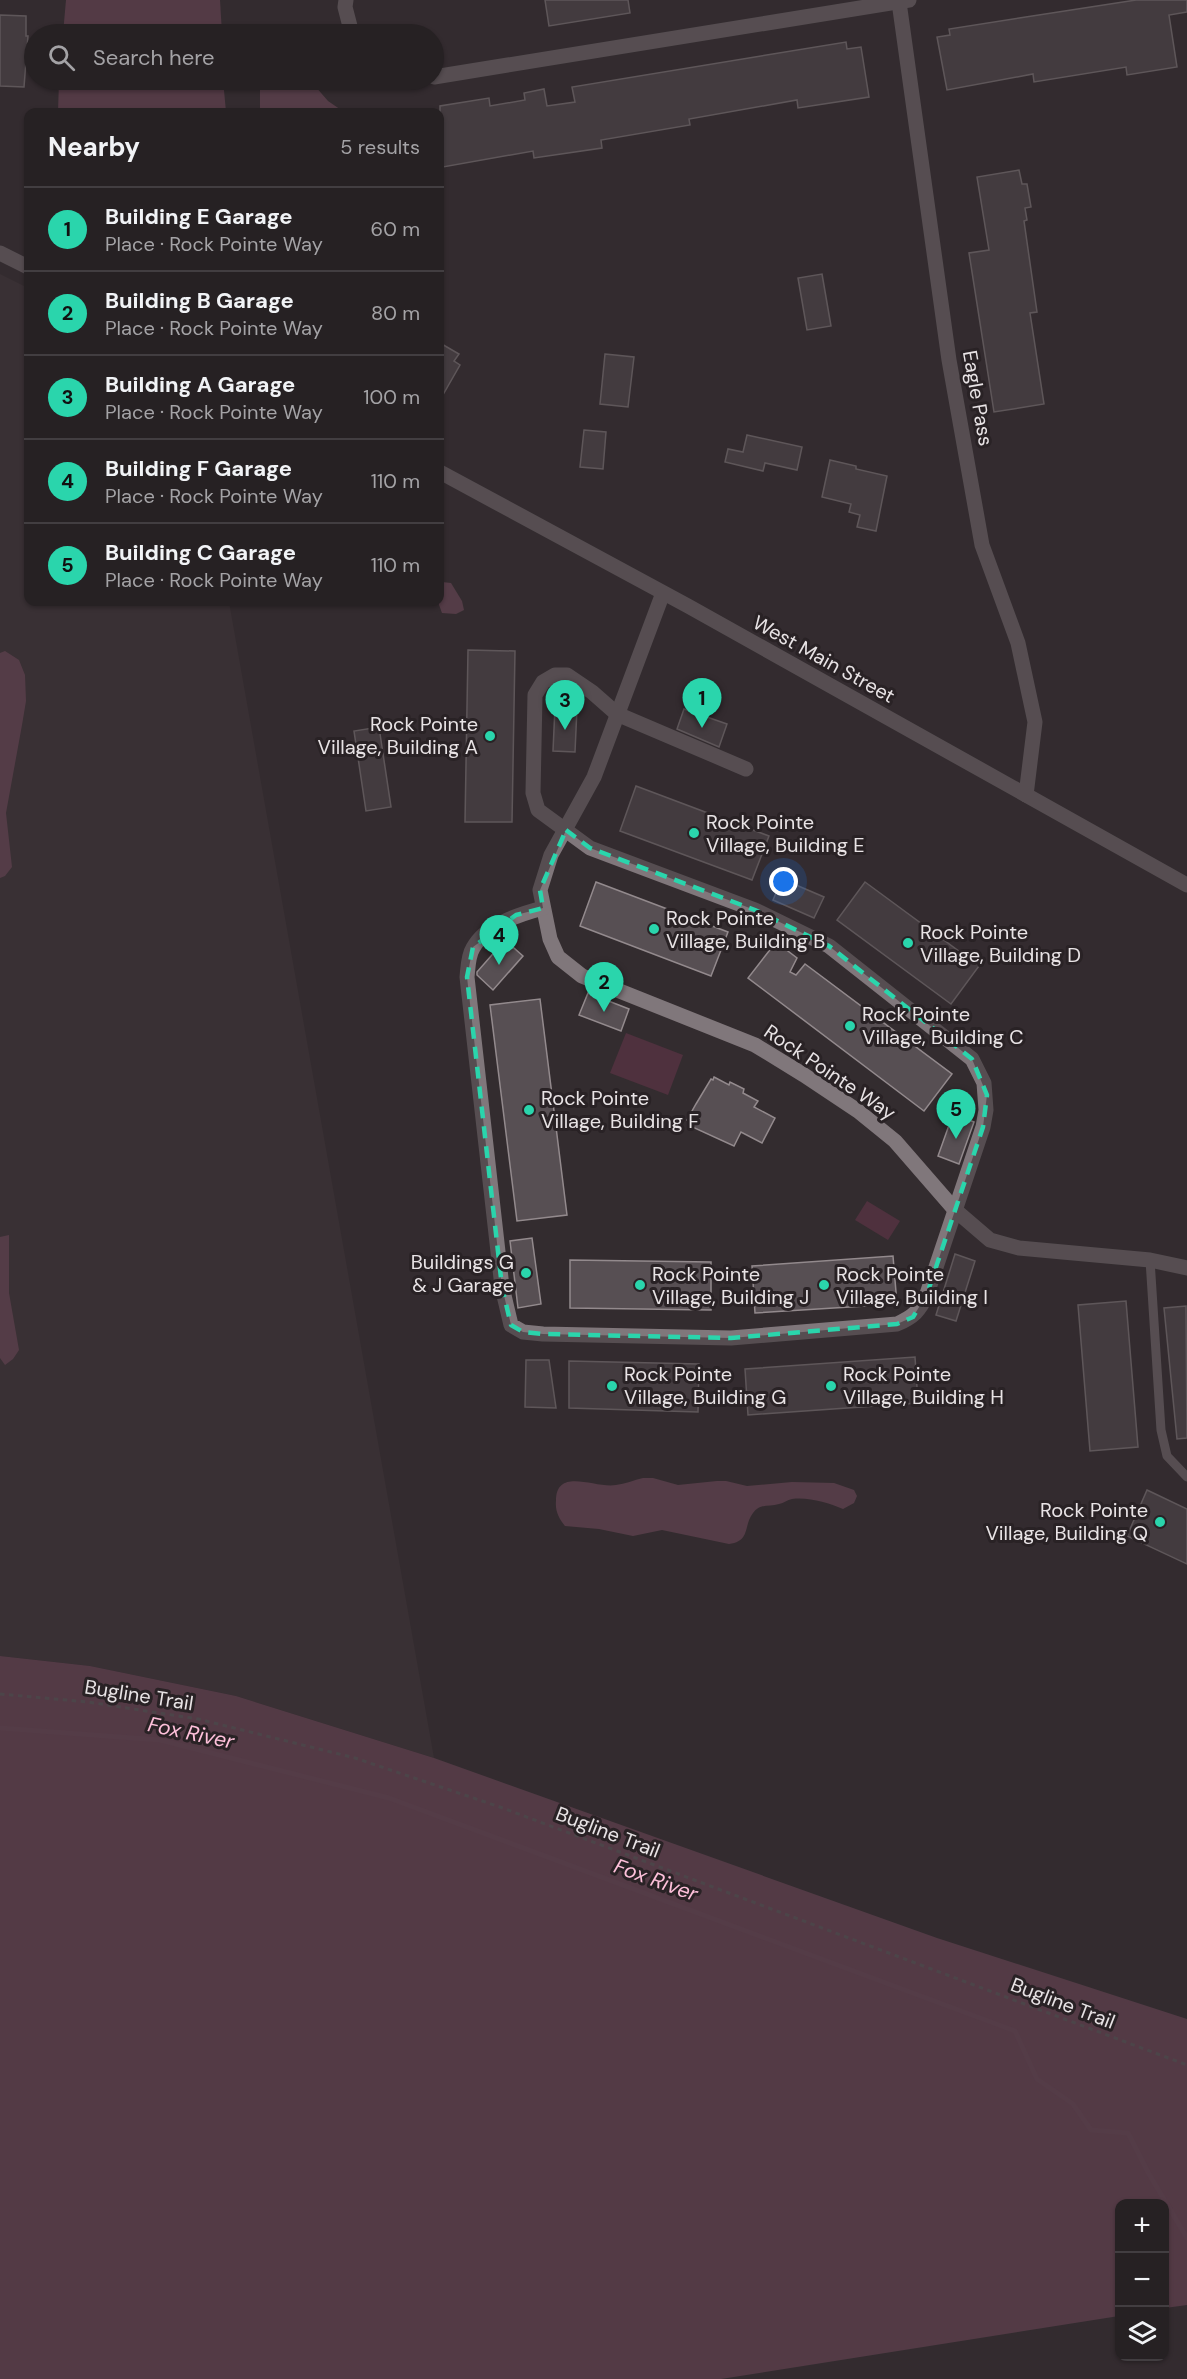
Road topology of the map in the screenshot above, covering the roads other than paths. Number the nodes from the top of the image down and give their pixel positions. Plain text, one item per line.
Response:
1 (346, 0) edge
2 (904, 1) edge
3 (349, 24) edge
4 (444, 75) edge
5 (0, 253) edge
6 (24, 265) edge
7 (444, 474) edge
8 (663, 593) junction
9 (617, 714) junction
10 (746, 769) dead end
11 (1026, 795) junction
12 (566, 830) junction
13 (1187, 885) edge
14 (543, 908) junction
15 (955, 1210) junction
16 (1150, 1260) junction
17 (1187, 1268) edge
18 (1187, 1477) edge

1 - 3 street
2 - 4 street
2 - 11 street, Eagle Pass
5 - 6 street
7 - 8 street, West Main Street
8 - 9 street, Rock Pointe Way
8 - 11 street, West Main Street
9 - 10 street
9 - 12 street, Rock Pointe Way
9 - 12 street
11 - 13 street, West Main Street
12 - 14 street, Rock Pointe Way
12 - 15 street
14 - 15 street, Rock Pointe Way
14 - 15 street
15 - 16 street, Rock Pointe Way
16 - 17 street, Rock Pointe Way
16 - 18 lane

